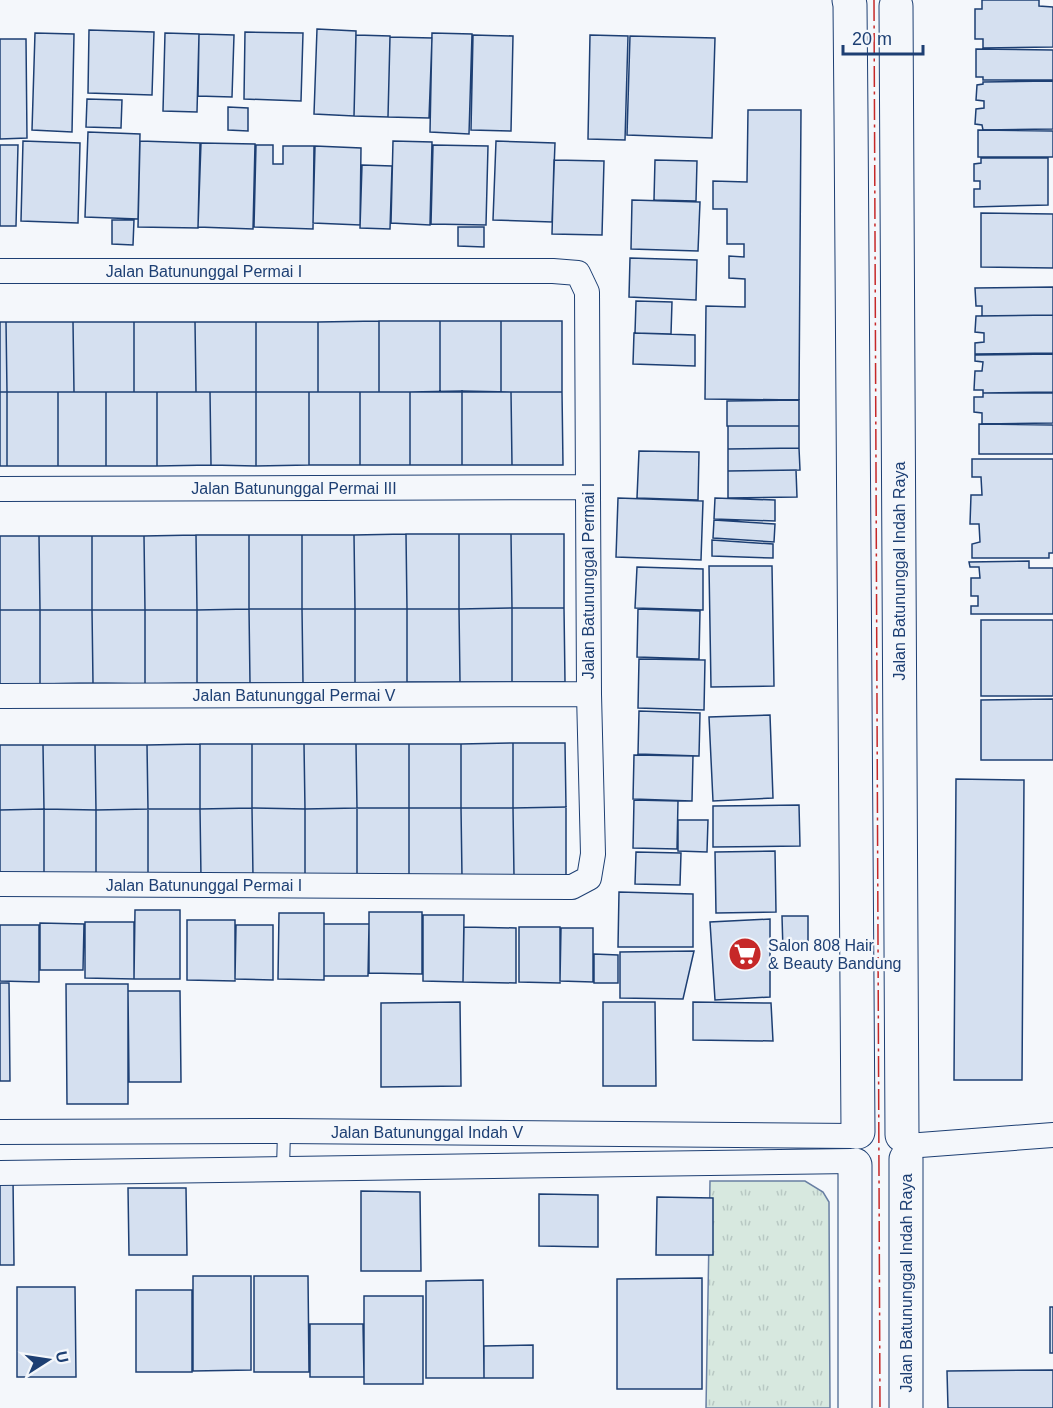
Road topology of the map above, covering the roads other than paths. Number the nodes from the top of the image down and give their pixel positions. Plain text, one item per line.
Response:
1 (850, 3) edge
2 (896, 3) edge
3 (0, 271) edge
4 (587, 487) junction
5 (0, 489) edge
6 (589, 694) junction
7 (0, 696) edge
8 (0, 884) edge
9 (284, 1131) junction
10 (0, 1132) edge
11 (1053, 1135) edge
12 (905, 1146) junction
13 (855, 1148) junction
14 (283, 1169) junction
15 (0, 1173) edge
16 (855, 1408) edge
17 (906, 1408) edge

1 - 2 street
1 - 13 street
2 - 12 street, Jalan Batununggal Indah Raya
3 - 4 street, Jalan Batununggal Permai I
4 - 5 street, Jalan Batununggal Permai III
4 - 6 street, Jalan Batununggal Permai I
6 - 7 street, Jalan Batununggal Permai V
6 - 8 street, Jalan Batununggal Permai I
9 - 10 street, Jalan Batununggal Indah V
9 - 13 street, Jalan Batununggal Indah V
9 - 14 lane
11 - 12 street
12 - 13 street
12 - 13 street
12 - 17 street, Jalan Batununggal Indah Raya
13 - 14 street, Jalan Batununggal Indah V
13 - 16 street
14 - 15 street, Jalan Batununggal Indah V

